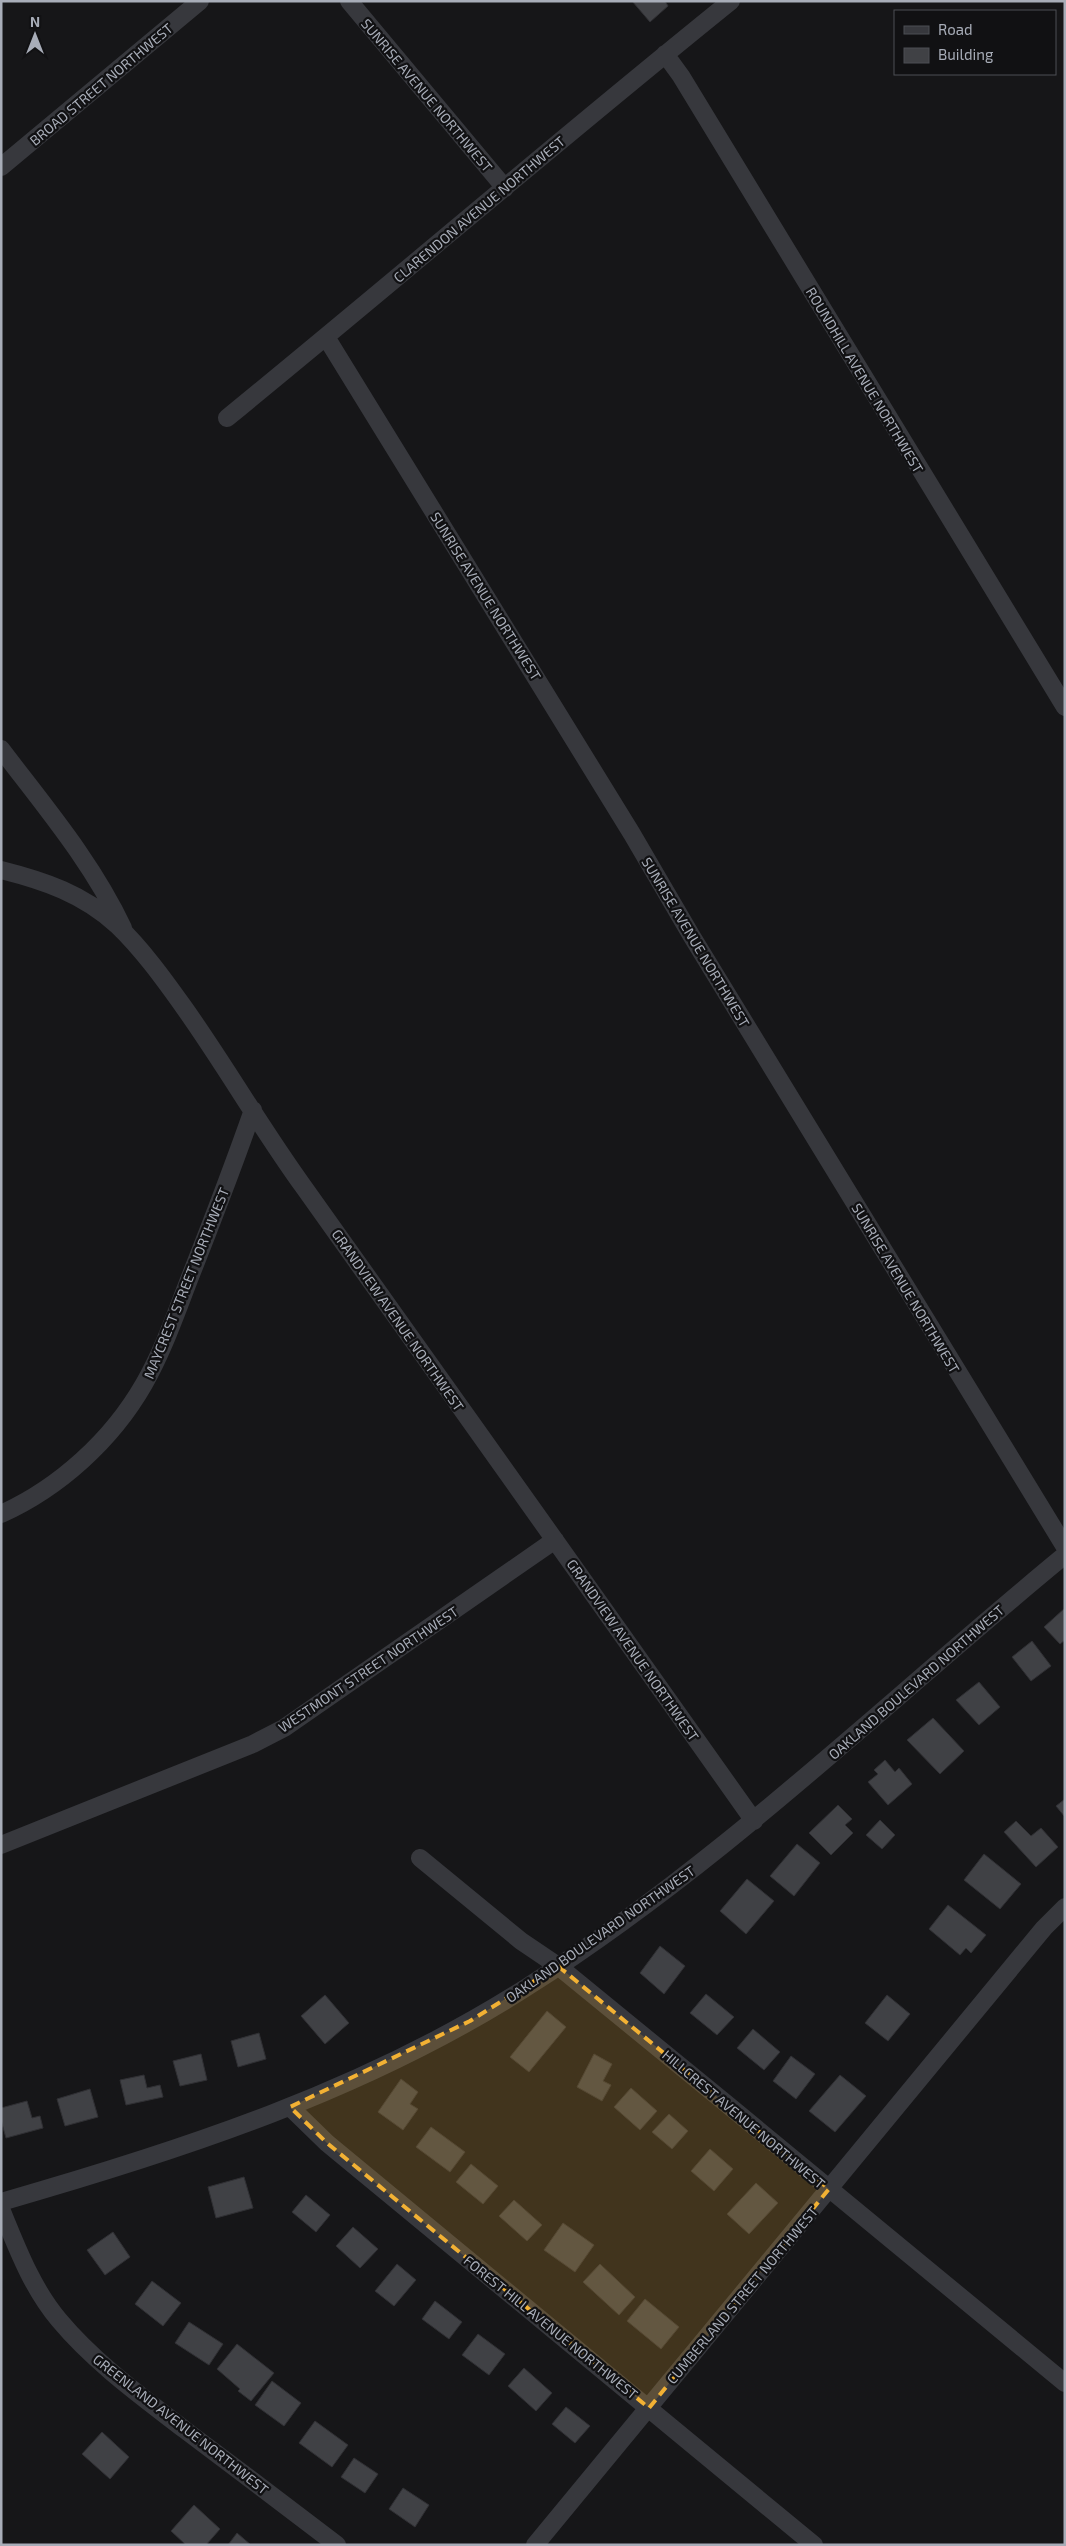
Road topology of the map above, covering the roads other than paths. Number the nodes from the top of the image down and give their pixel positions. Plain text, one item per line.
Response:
1 (200, 1) edge
2 (349, 1) edge
3 (732, 1) edge
4 (665, 54) junction
5 (1, 168) edge
6 (505, 188) junction
7 (326, 337) junction
8 (227, 418) dead end
9 (1065, 707) edge
10 (1, 749) edge
11 (1, 870) edge
12 (126, 935) junction
13 (253, 1110) junction
14 (1, 1514) edge
15 (555, 1540) junction
16 (1065, 1547) edge
17 (1065, 1555) edge
18 (754, 1821) junction
19 (1, 1845) edge
20 (420, 1858) dead end
21 (1065, 1907) edge
22 (558, 1966) junction
23 (290, 2107) junction
24 (829, 2189) junction
25 (1, 2202) edge
26 (1, 2209) edge
27 (1063, 2378) edge
28 (649, 2408) junction
29 (337, 2545) edge
30 (536, 2545) edge
31 (814, 2545) edge

1 - 5 street, BROAD STREET NORTHWEST
2 - 6 street, SUNRISE AVENUE NORTHWEST
3 - 4 street, CLARENDON AVENUE NORTHWEST
4 - 6 street, CLARENDON AVENUE NORTHWEST
4 - 9 street, ROUNDHILL AVENUE NORTHWEST
6 - 7 street, CLARENDON AVENUE NORTHWEST
7 - 8 street, CLARENDON AVENUE NORTHWEST
7 - 16 street, SUNRISE AVENUE NORTHWEST
10 - 12 street
11 - 12 street, GRANDVIEW AVENUE NORTHWEST
12 - 13 street, GRANDVIEW AVENUE NORTHWEST
13 - 14 street, MAYCREST STREET NORTHWEST
13 - 15 street, GRANDVIEW AVENUE NORTHWEST
15 - 18 street, GRANDVIEW AVENUE NORTHWEST
15 - 19 street, WESTMONT STREET NORTHWEST
17 - 18 street, OAKLAND BOULEVARD NORTHWEST
18 - 22 street, OAKLAND BOULEVARD NORTHWEST
20 - 22 street, HILLCREST AVENUE NORTHWEST
21 - 24 street, CUMBERLAND STREET NORTHWEST
22 - 23 street, OAKLAND BOULEVARD NORTHWEST
22 - 24 street, HILLCREST AVENUE NORTHWEST
23 - 25 street, OAKLAND BOULEVARD NORTHWEST
23 - 28 street, FOREST HILL AVENUE NORTHWEST
24 - 27 street, HILLCREST AVENUE NORTHWEST
24 - 28 street, CUMBERLAND STREET NORTHWEST
26 - 29 street, GREENLAND AVENUE NORTHWEST
28 - 30 street, CUMBERLAND STREET NORTHWEST
28 - 31 street, FOREST HILL AVENUE NORTHWEST

